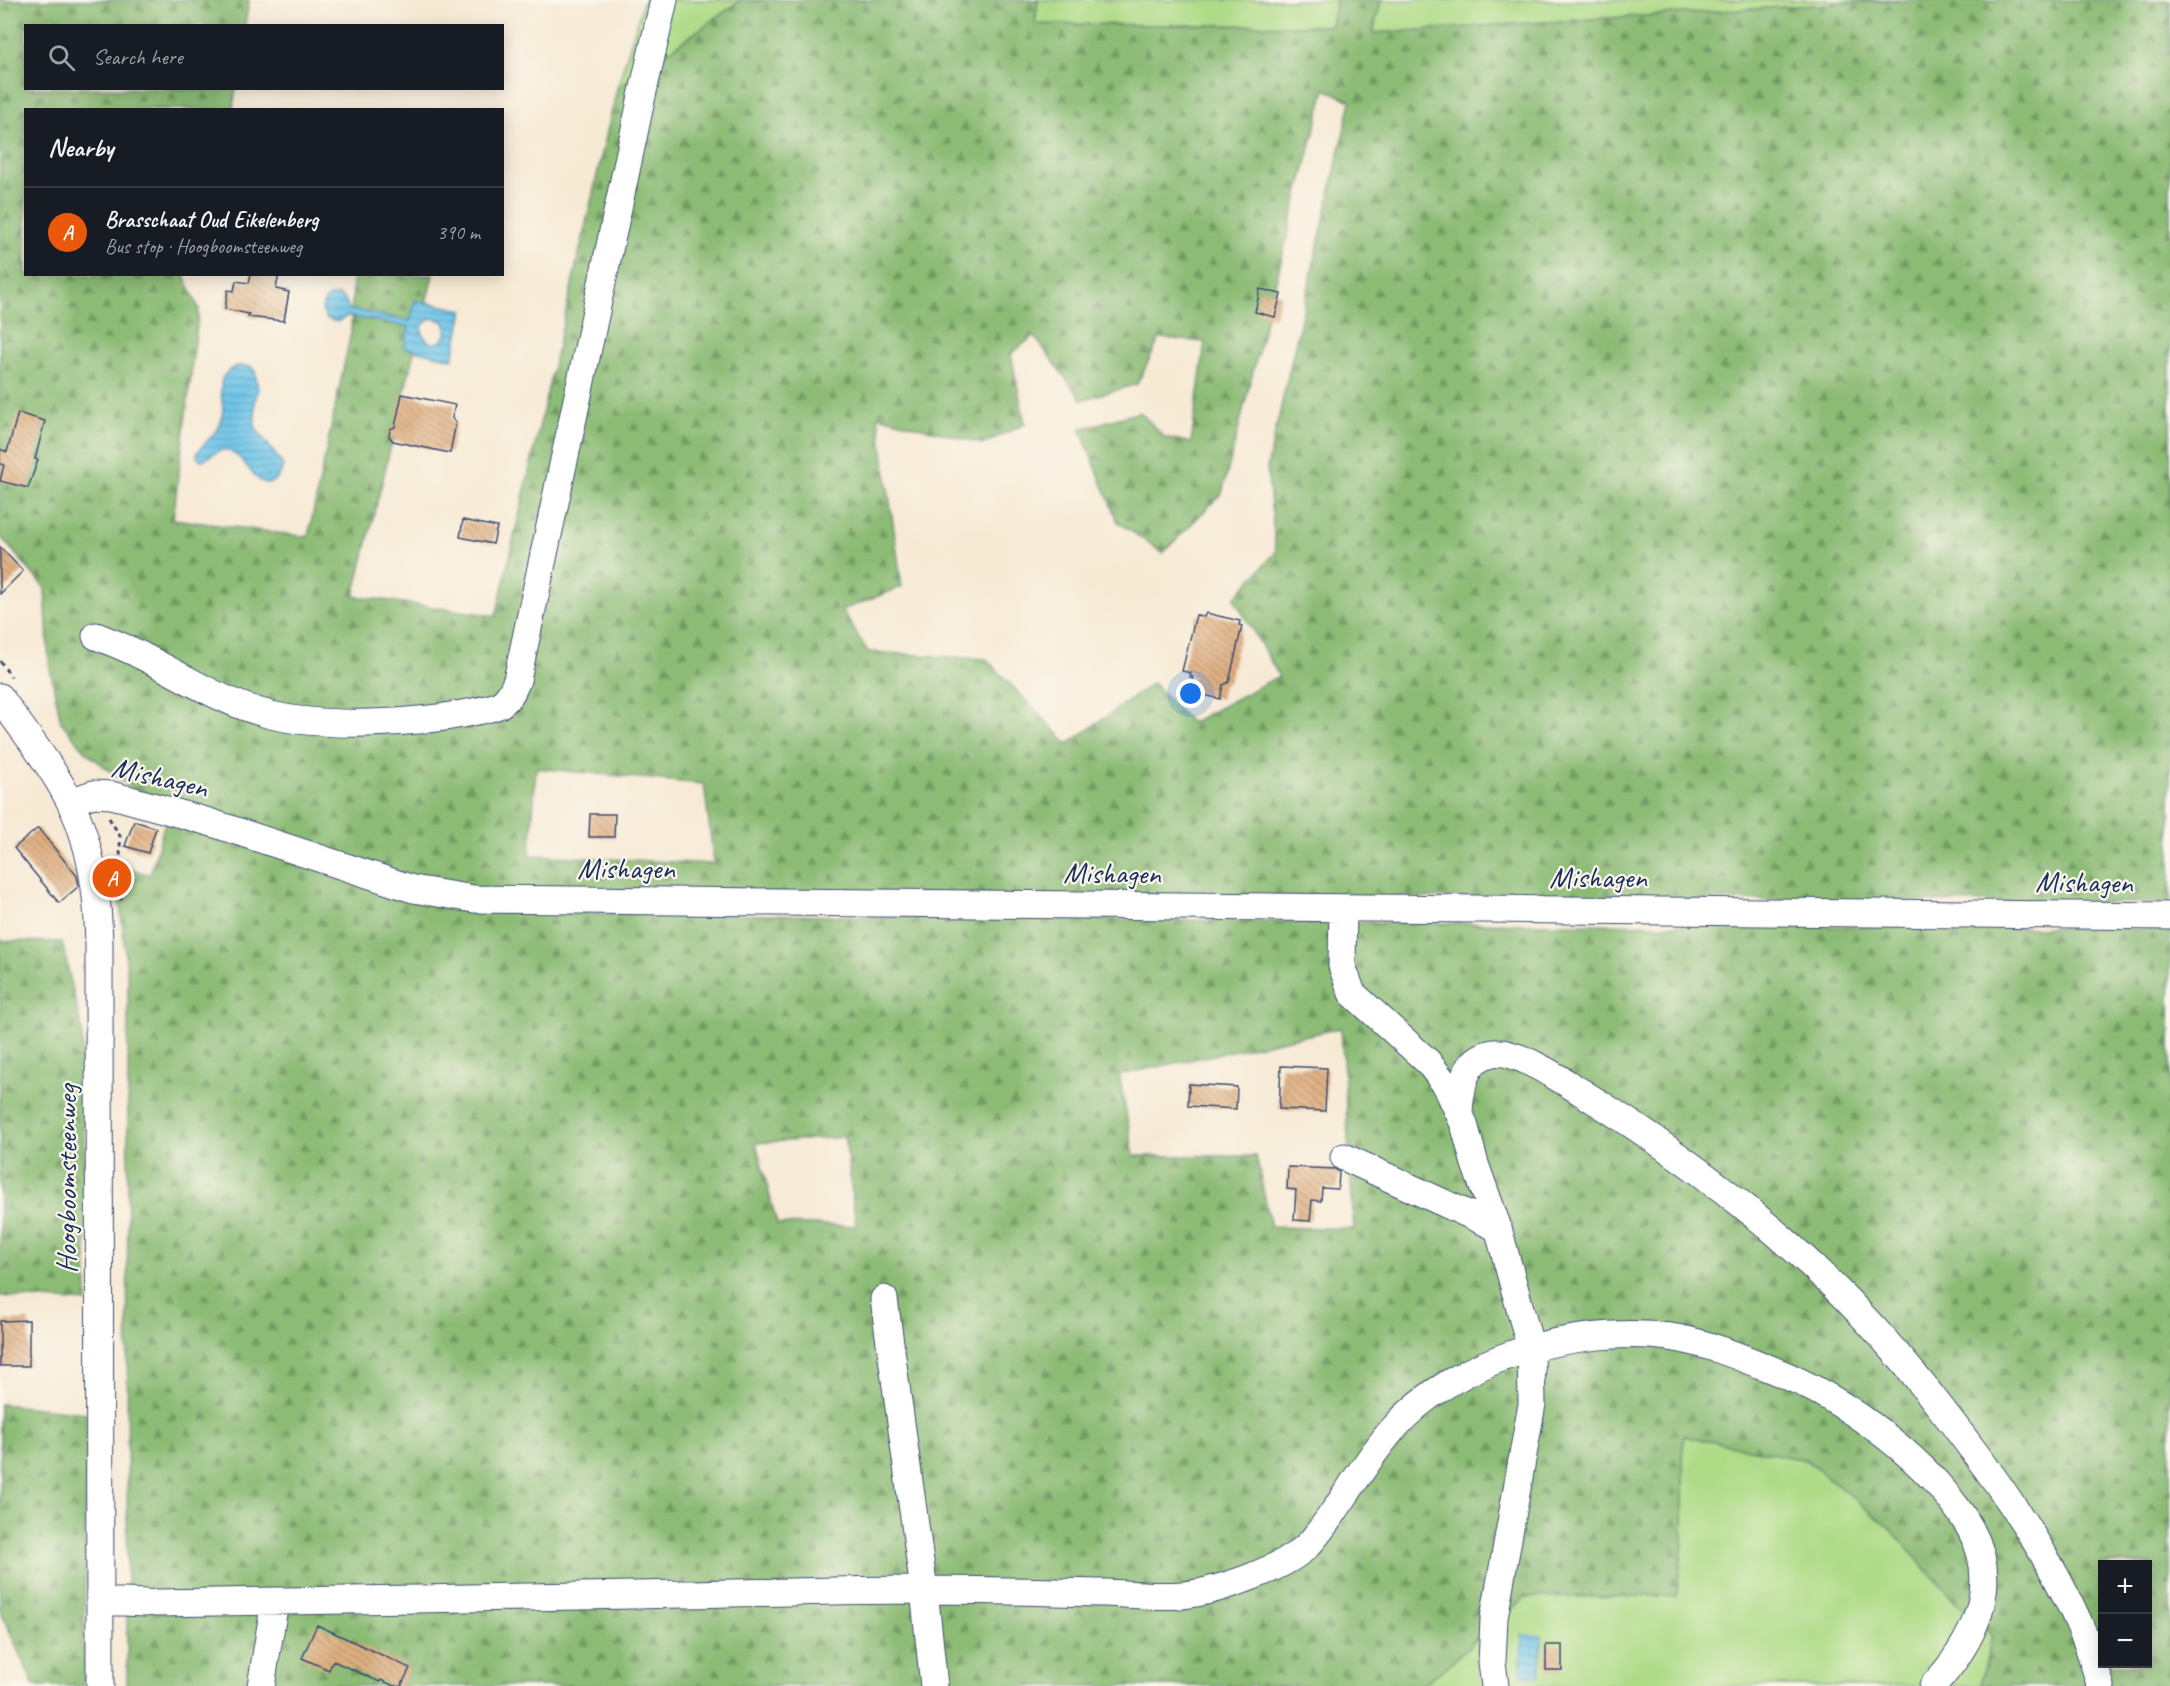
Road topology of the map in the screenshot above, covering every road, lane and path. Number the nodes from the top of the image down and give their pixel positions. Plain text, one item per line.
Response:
1 (664, 0) edge
2 (96, 636) dead end
3 (0, 697) edge
4 (70, 802) junction
5 (1343, 908) junction
6 (2170, 916) edge
7 (1459, 1111) junction
8 (1344, 1157) dead end
9 (1498, 1228) junction
10 (884, 1299) dead end
11 (1531, 1349) junction
12 (924, 1590) junction
13 (100, 1601) junction
14 (275, 1601) junction
15 (100, 1686) edge
16 (261, 1686) edge
17 (934, 1686) edge
18 (1495, 1686) edge
19 (1933, 1686) edge
20 (2101, 1686) edge

1 - 2 street
3 - 4 street, Hoogboomsteenweg
4 - 5 street, Mishagen
4 - 13 street, Hoogboomsteenweg
5 - 6 street, Mishagen
5 - 7 street
7 - 9 street
7 - 20 street
8 - 9 street
9 - 11 street
10 - 12 street
11 - 12 street
11 - 18 street
11 - 19 street
12 - 14 street
12 - 17 street
13 - 14 street
13 - 15 street, Hoogboomsteenweg
14 - 16 street

